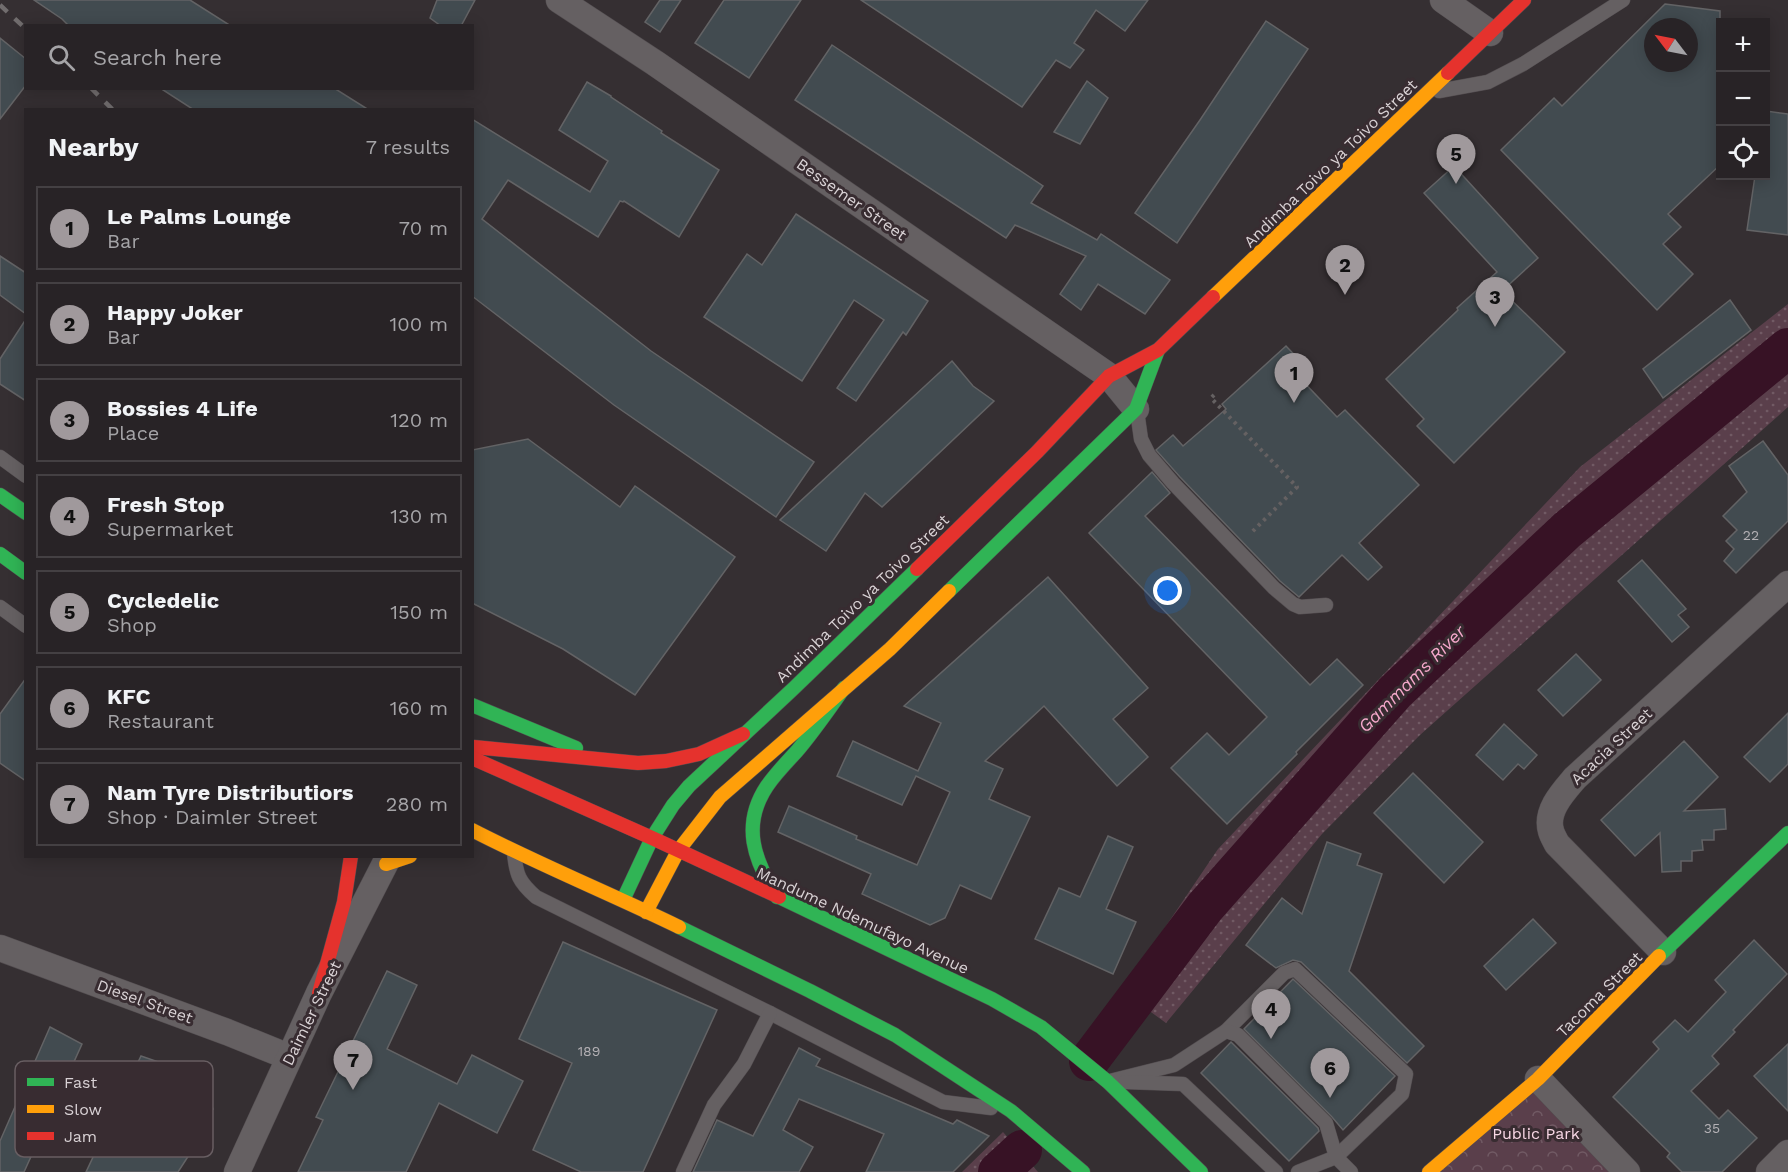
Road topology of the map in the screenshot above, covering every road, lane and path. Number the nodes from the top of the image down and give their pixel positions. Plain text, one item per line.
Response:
1 (1443, 0) edge
2 (1524, 0) edge
3 (1623, 0) edge
4 (562, 1) edge
5 (1490, 33) junction
6 (1428, 93) junction
7 (1158, 350) junction
8 (1109, 376) junction
9 (1214, 395) dead end
10 (1137, 409) junction
11 (0, 457) edge
12 (24, 475) edge
13 (0, 495) edge
14 (24, 512) edge
15 (1251, 533) dead end
16 (0, 554) edge
17 (24, 572) edge
18 (1788, 584) edge
19 (1326, 605) dead end
20 (0, 607) edge
21 (24, 625) edge
22 (844, 688) junction
23 (474, 706) edge
24 (743, 734) junction
25 (474, 747) edge
26 (474, 759) edge
27 (608, 761) junction
28 (474, 831) edge
29 (1788, 833) edge
30 (652, 838) junction
31 (491, 839) junction
32 (476, 848) dead end
33 (678, 851) junction
34 (514, 852) junction
35 (351, 858) edge
36 (395, 859) edge
37 (777, 897) junction
38 (623, 900) junction
39 (646, 912) junction
40 (0, 948) edge
41 (1664, 952) junction
42 (319, 993) junction
43 (770, 1013) junction
44 (1226, 1031) junction
45 (289, 1057) junction
46 (1539, 1079) junction
47 (1108, 1082) junction
48 (1011, 1111) junction
49 (1788, 1153) edge
50 (1336, 1156) junction
51 (1076, 1169) edge
52 (237, 1172) edge
53 (683, 1172) edge
54 (1201, 1172) edge
55 (1276, 1172) edge
56 (1298, 1172) edge
57 (1351, 1172) edge
58 (1429, 1172) edge
59 (1627, 1172) edge
60 (1768, 1172) edge

1 - 5 street
2 - 5 street, Andimba Toivo ya Toivo Street
3 - 6 lane
4 - 8 street, Bessemer Street
5 - 6 street, Andimba Toivo ya Toivo Street
6 - 7 street, Andimba Toivo ya Toivo Street
7 - 8 street, Andimba Toivo ya Toivo Street
7 - 10 street, Andimba Toivo ya Toivo Street
8 - 10 street, Bessemer Street
8 - 24 street, Andimba Toivo ya Toivo Street
9 - 15 path
10 - 19 lane
10 - 22 street, Andimba Toivo ya Toivo Street
11 - 12 lane
13 - 14 street
16 - 17 street
18 - 41 street, Acacia Street
20 - 21 lane
22 - 33 street, Andimba Toivo ya Toivo Street
22 - 37 street
23 - 27 street
24 - 27 street
24 - 30 street, Andimba Toivo ya Toivo Street
25 - 27 street
26 - 30 street, Mandume Ndemufayo Avenue
28 - 31 street
29 - 41 street, Tacoma Street
30 - 33 street, Mandume Ndemufayo Avenue
30 - 38 street, Andimba Toivo ya Toivo Street
31 - 32 street
31 - 34 street
33 - 37 street, Mandume Ndemufayo Avenue
33 - 39 street, Andimba Toivo ya Toivo Street
34 - 38 street
34 - 43 lane
35 - 42 street
36 - 42 street, Daimler Street
37 - 47 street, Mandume Ndemufayo Avenue
38 - 39 street
39 - 48 street
40 - 45 street, Diesel Street
41 - 46 street, Tacoma Street
42 - 45 street, Daimler Street
43 - 48 lane
43 - 53 lane
44 - 47 lane
44 - 50 lane
44 - 50 lane
45 - 52 street, Daimler Street
46 - 58 street, Tacoma Street
46 - 59 street
47 - 54 street, Mandume Ndemufayo Avenue
47 - 55 lane
48 - 51 street
49 - 60 street
50 - 56 lane
50 - 57 lane

